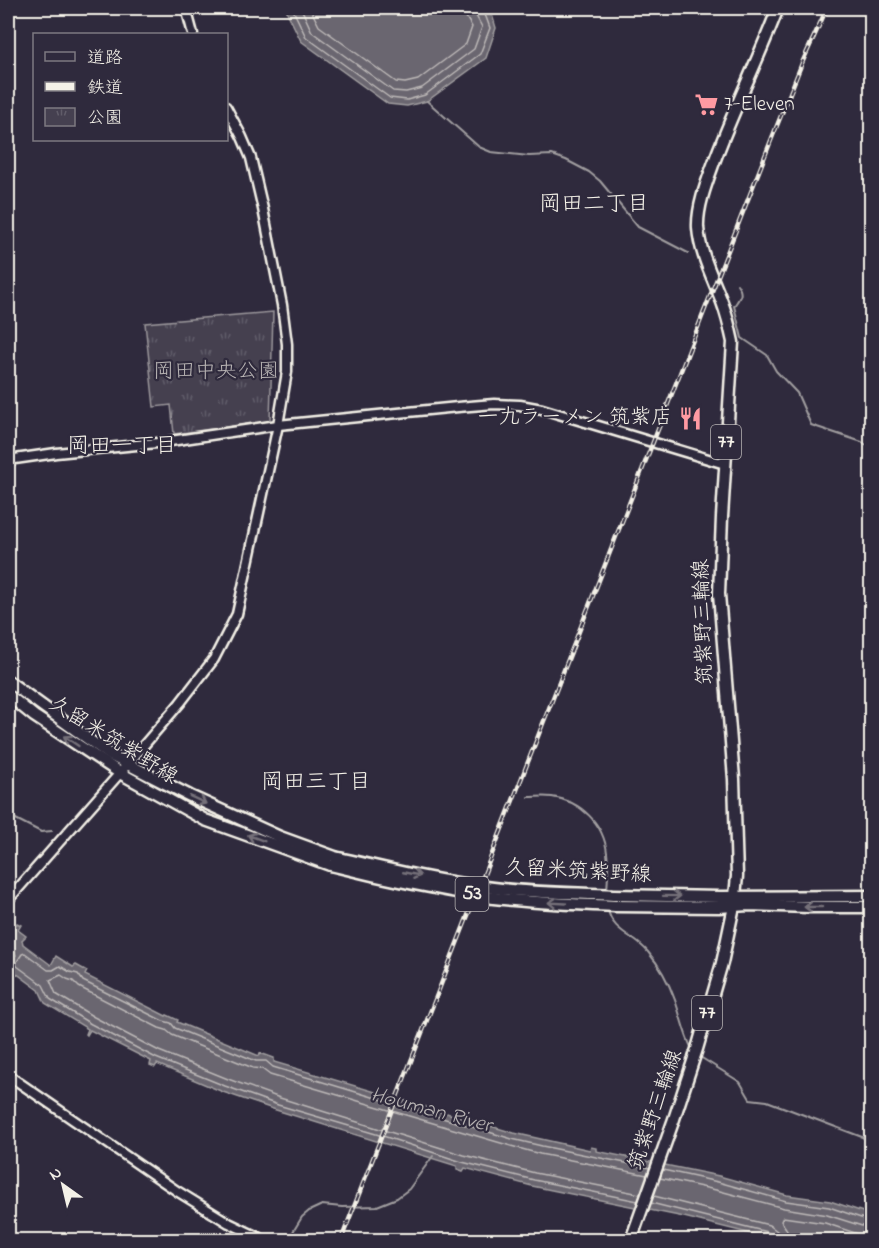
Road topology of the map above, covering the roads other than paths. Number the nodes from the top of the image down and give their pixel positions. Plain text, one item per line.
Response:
1 (186, 8) edge
2 (778, 8) edge
3 (193, 33) edge
4 (228, 111) edge
5 (278, 425) junction
6 (8, 460) edge
7 (725, 464) junction
8 (8, 681) edge
9 (8, 695) edge
10 (127, 764) junction
11 (120, 773) junction
12 (332, 861) junction
13 (872, 896) edge
14 (8, 900) edge
15 (734, 901) junction
16 (872, 907) edge
17 (8, 1075) edge
18 (264, 1240) edge
19 (631, 1240) edge

1 - 3 street
2 - 7 main road, 筑紫野三輪線 / 77
4 - 5 street
5 - 6 street
5 - 7 street
5 - 10 street
7 - 15 main road, 筑紫野三輪線 / 77
8 - 10 main road, 久留米筑紫野線 / 53
11 -> 9 main road, 久留米筑紫野線 / 53
10 - 11 street
10 -> 12 main road, 久留米筑紫野線 / 53
12 -> 11 main road, 久留米筑紫野線 / 53
11 - 14 street
12 - 15 main road, 久留米筑紫野線 / 53, bridge
13 - 15 main road, 久留米筑紫野線 / 53
16 -> 15 main road, 久留米筑紫野線 / 53
15 - 19 main road, 筑紫野三輪線 / 77
17 - 18 street

